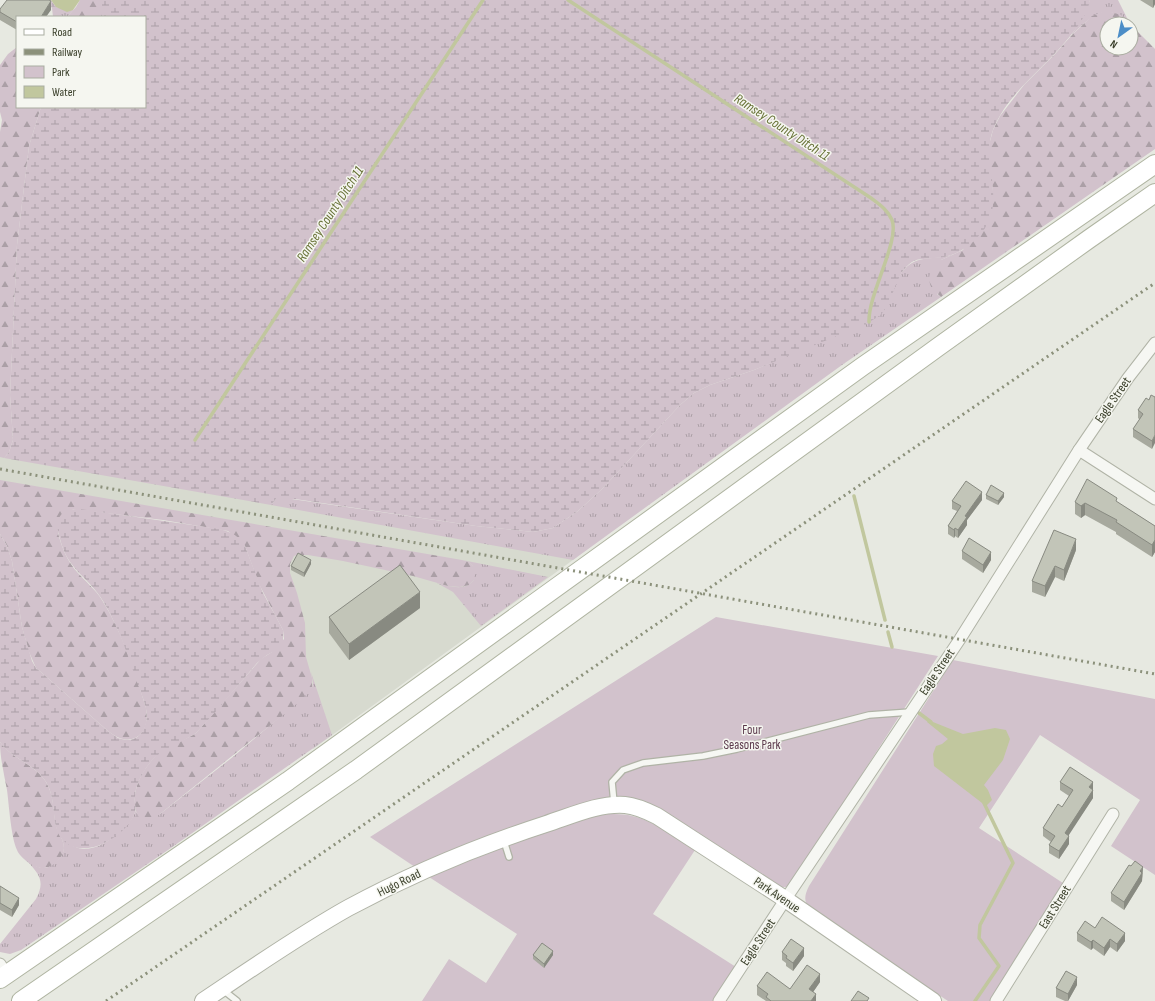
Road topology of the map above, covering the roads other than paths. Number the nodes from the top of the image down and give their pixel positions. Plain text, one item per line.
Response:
1 (1155, 164) edge
2 (1155, 193) edge
3 (1155, 343) edge
4 (1079, 450) junction
5 (1155, 499) edge
6 (910, 712) junction
7 (614, 805) junction
8 (1113, 814) dead end
9 (503, 839) junction
10 (509, 857) dead end
11 (785, 900) junction
12 (2, 973) edge
13 (221, 989) junction
14 (20, 1001) edge
15 (203, 1001) edge
16 (237, 1001) edge
17 (720, 1001) edge
18 (933, 1001) edge
19 (996, 1001) edge

1 - 12 main road
2 - 14 main road
3 - 4 street, Eagle Street
4 - 5 street
4 - 6 street, Eagle Street
6 - 7 lane
6 - 11 street, Eagle Street
7 - 9 street, Hugo Road
7 - 11 street, Park Avenue
8 - 19 street, East Street
9 - 10 lane
9 - 13 street, Hugo Road
11 - 17 street, Eagle Street
11 - 18 street, Park Avenue
13 - 15 street, Hugo Road
13 - 16 lane

